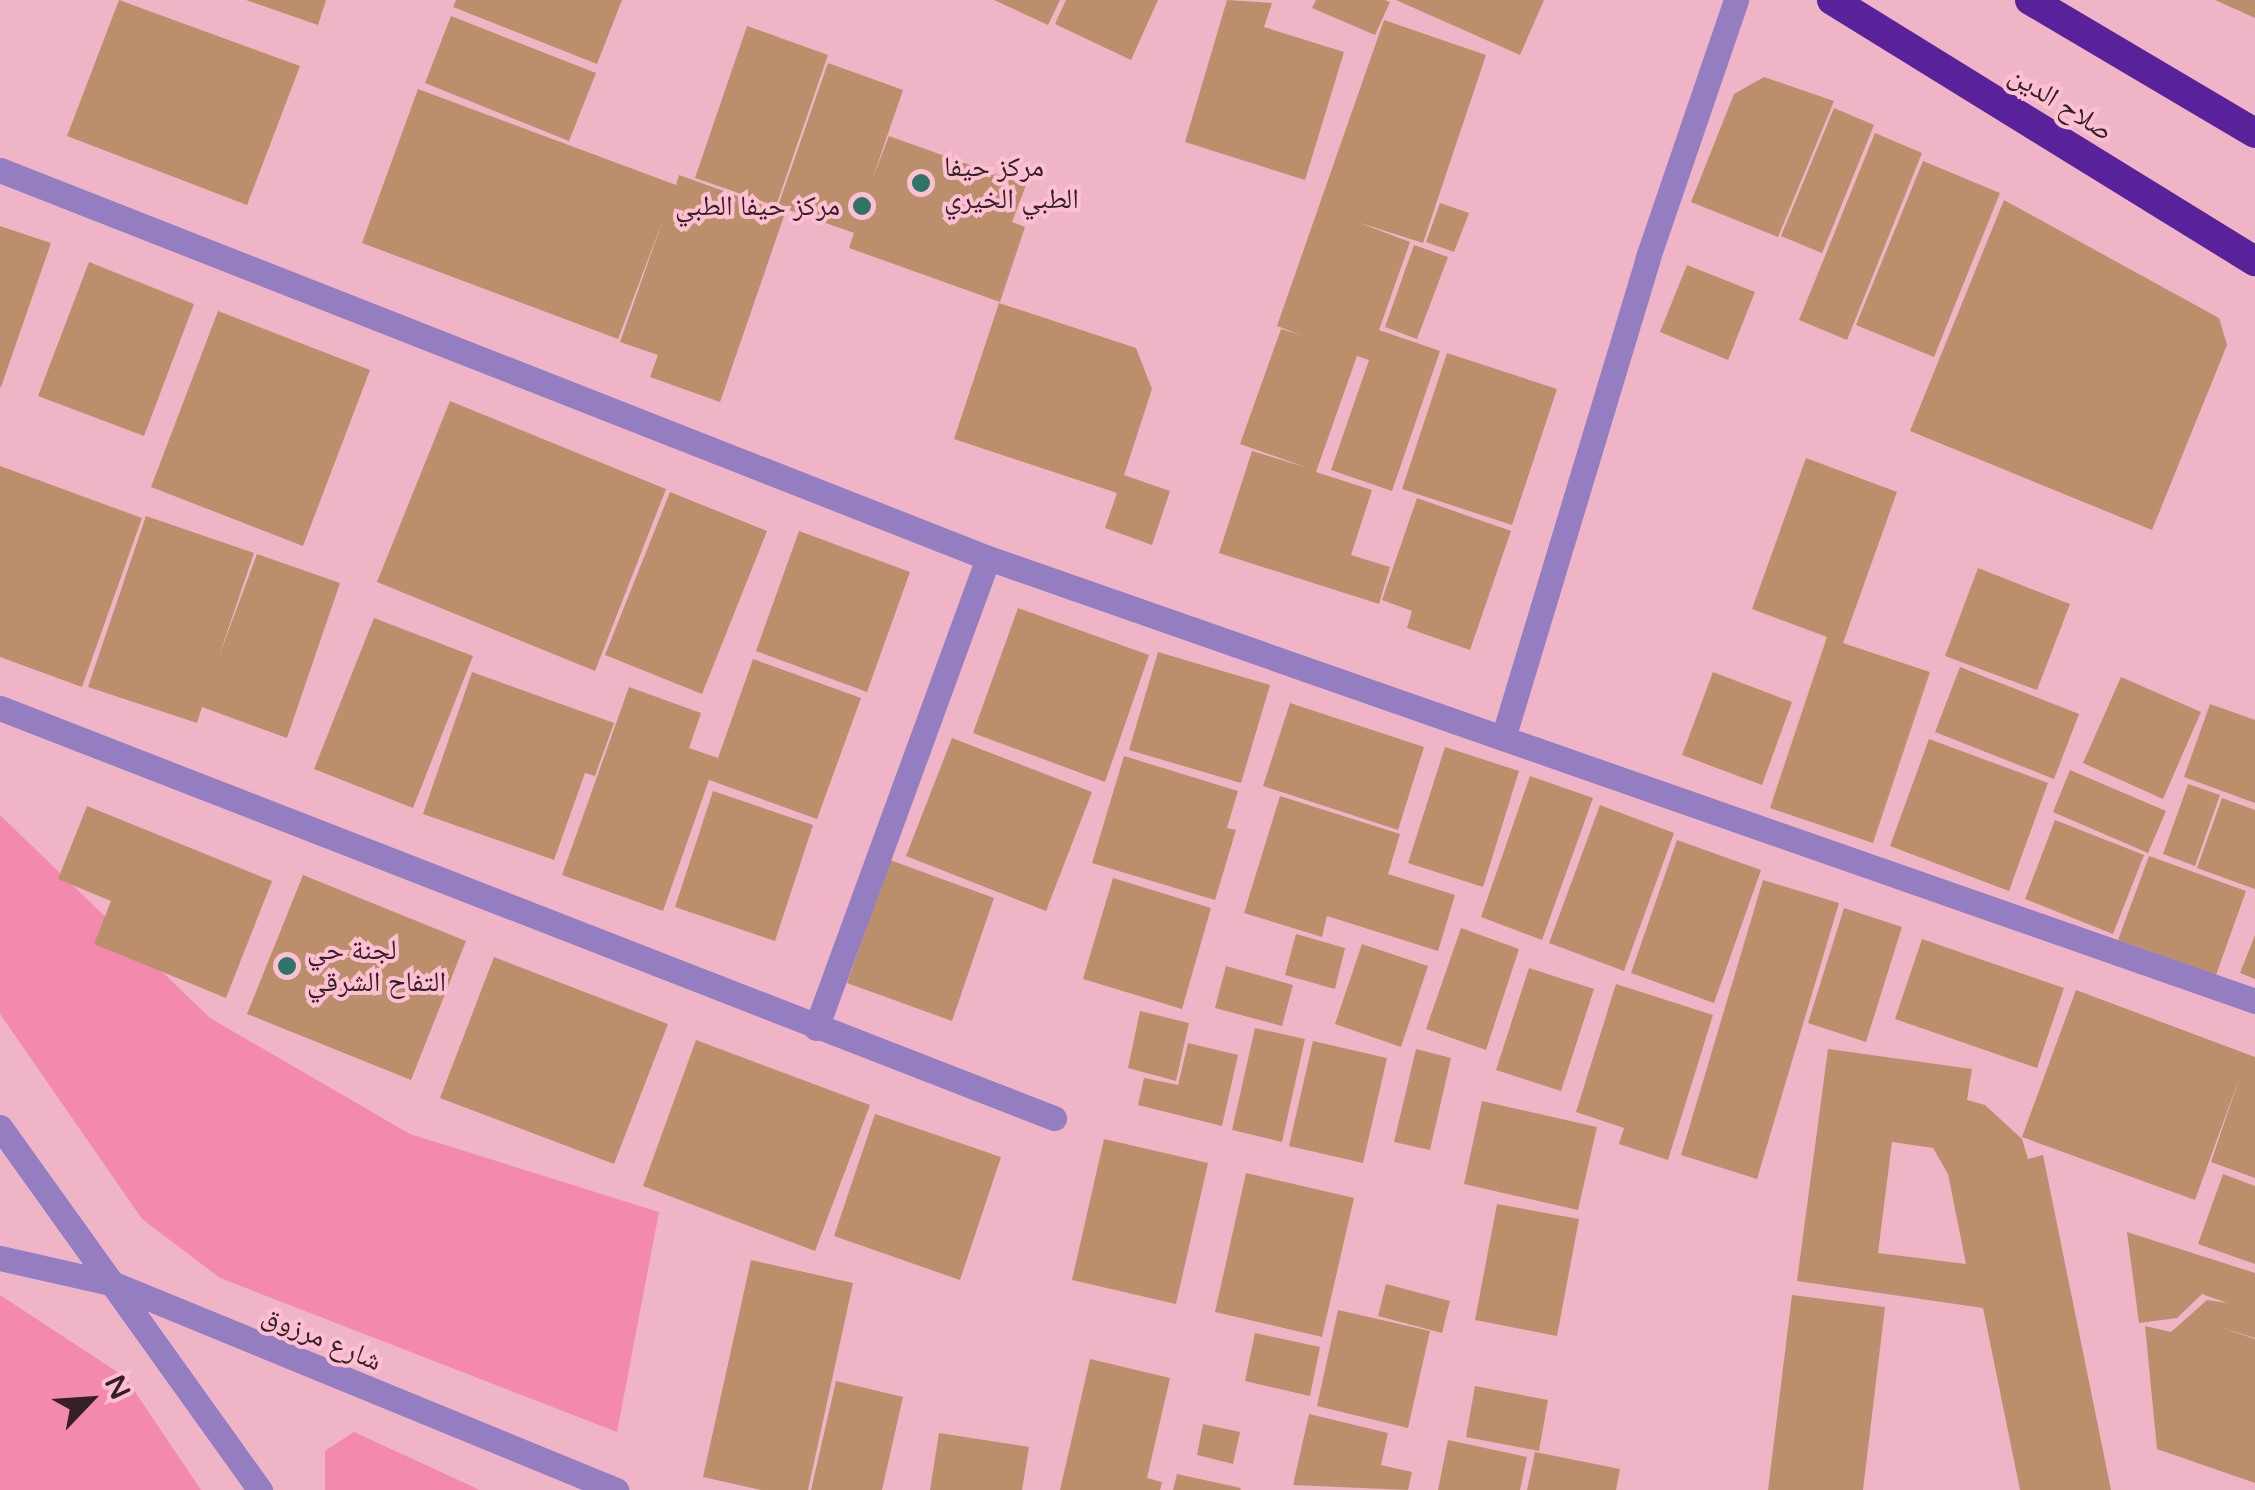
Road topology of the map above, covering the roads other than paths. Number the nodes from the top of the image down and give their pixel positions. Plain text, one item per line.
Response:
1 (1736, 0) edge
2 (1832, 0) edge
3 (2030, 0) edge
4 (2255, 134) edge
5 (0, 170) edge
6 (2255, 262) edge
7 (988, 558) junction
8 (0, 708) edge
9 (1504, 735) junction
10 (2255, 1001) edge
11 (816, 1028) junction
12 (1054, 1118) dead end
13 (0, 1127) edge
14 (0, 1258) edge
15 (114, 1284) junction
16 (260, 1490) edge
17 (616, 1490) edge

1 - 9 street
2 - 6 highway, صلاح الدين
3 - 4 highway
5 - 7 street
7 - 9 street
7 - 11 street
8 - 11 street
9 - 10 street
11 - 12 street
13 - 15 street
14 - 15 street, شارع مرزوق
15 - 16 street
15 - 17 street, شارع مرزوق

